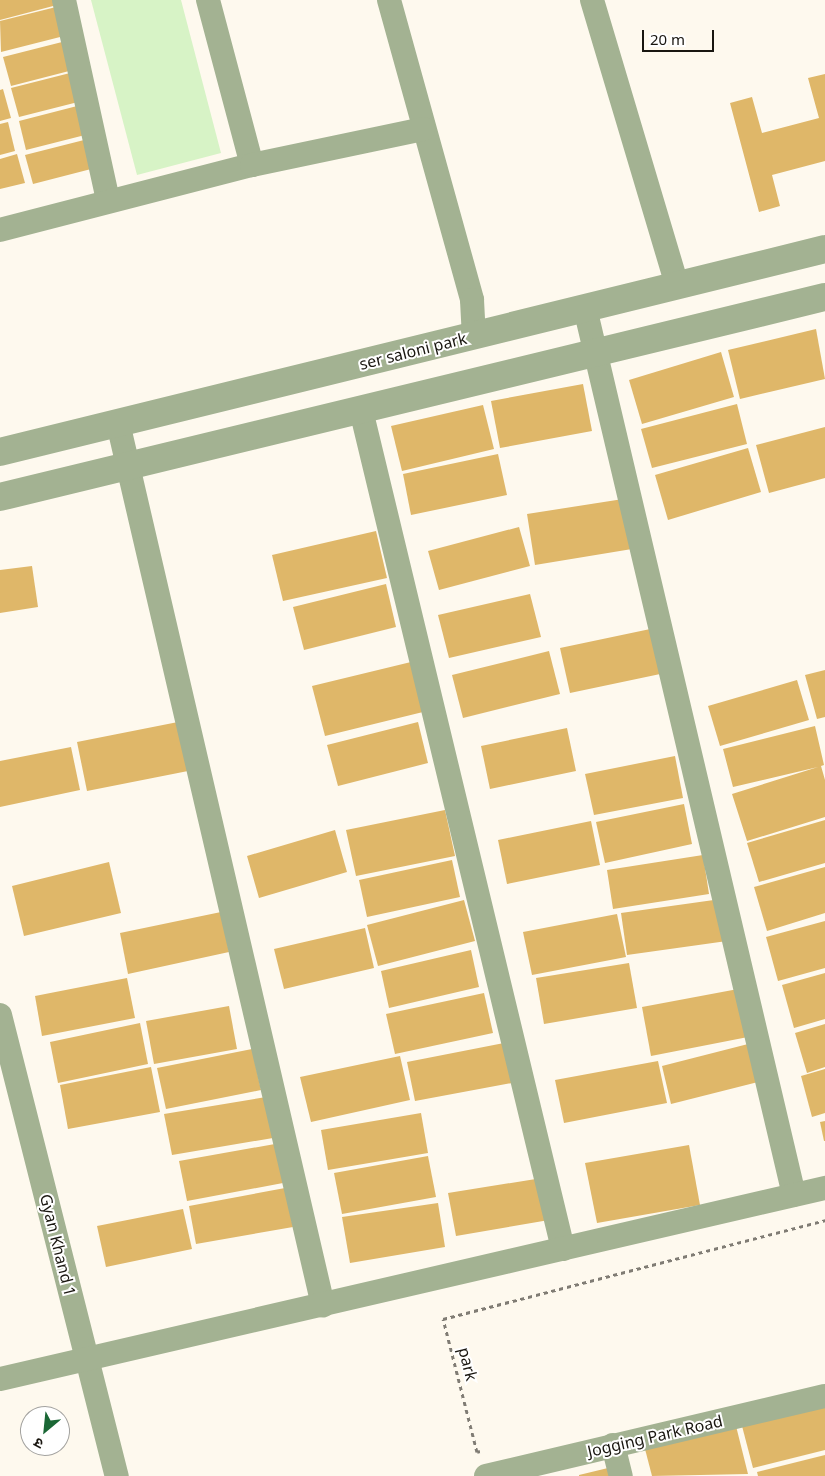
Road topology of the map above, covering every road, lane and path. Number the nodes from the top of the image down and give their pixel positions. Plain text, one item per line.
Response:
1 (64, 0) edge
2 (208, 0) edge
3 (389, 0) edge
4 (592, 0) edge
5 (423, 129) junction
6 (252, 165) junction
7 (108, 200) junction
8 (0, 230) edge
9 (825, 249) edge
10 (678, 285) junction
11 (825, 297) edge
12 (585, 308) junction
13 (474, 336) junction
14 (596, 353) junction
15 (361, 410) junction
16 (118, 423) junction
17 (0, 452) edge
18 (128, 466) junction
19 (0, 497) edge
20 (0, 1014) edge
21 (825, 1188) edge
22 (794, 1195) junction
23 (825, 1220) edge
24 (563, 1249) junction
25 (323, 1305) junction
26 (87, 1360) junction
27 (0, 1380) edge
28 (825, 1396) edge
29 (613, 1445) junction
30 (487, 1450) dead end
31 (117, 1476) edge
32 (486, 1476) edge
33 (621, 1476) edge

1 - 7 street
2 - 6 street
3 - 5 street
4 - 10 street
5 - 6 street
5 - 13 street
6 - 7 street
7 - 8 street
9 - 10 street, ser saloni park
10 - 12 street, ser saloni park
11 - 14 street
12 - 13 street, ser saloni park
12 - 14 street
13 - 16 street, ser saloni park
14 - 15 street
14 - 22 street
15 - 18 street
15 - 24 street
16 - 17 street, ser saloni park
16 - 18 street
18 - 19 street
18 - 25 street
20 - 26 street, Gyan Khand 1
21 - 22 street
22 - 24 street
23 - 30 path, park
24 - 25 street
25 - 26 street
26 - 27 street
26 - 31 street, Gyan Khand 1
28 - 29 street, Jogging Park Road
29 - 32 street, Jogging Park Road
29 - 33 street

